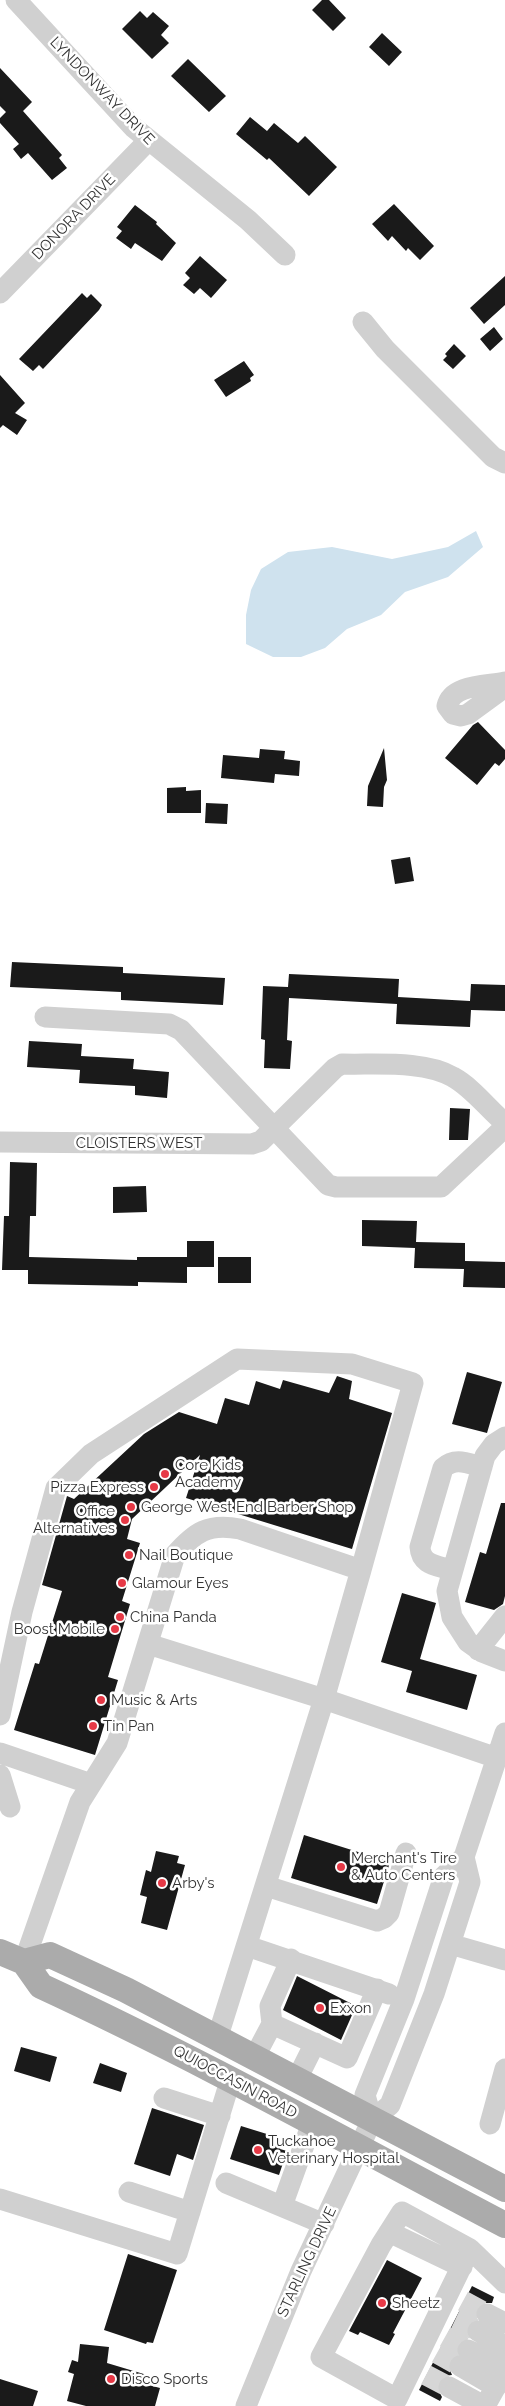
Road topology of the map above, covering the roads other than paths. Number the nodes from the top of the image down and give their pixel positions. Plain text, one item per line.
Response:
1 (16, 0) edge
2 (148, 141) junction
3 (285, 255) dead end
4 (0, 293) edge
5 (364, 322) dead end
6 (505, 463) edge
7 (505, 682) edge
8 (505, 687) edge
9 (45, 1016) dead end
10 (505, 1125) edge
11 (273, 1129) junction
12 (3, 1148) edge
13 (505, 1437) edge
14 (482, 1467) junction
15 (361, 1570) junction
16 (451, 1570) junction
17 (505, 1616) edge
18 (148, 1644) junction
19 (478, 1650) junction
20 (505, 1661) edge
21 (324, 1699) junction
22 (0, 1715) edge
23 (505, 1733) edge
24 (0, 1753) edge
25 (497, 1758) junction
26 (0, 1775) edge
27 (91, 1784) junction
28 (10, 1807) dead end
29 (406, 1853) dead end
30 (464, 1857) junction
31 (266, 1886) junction
32 (450, 1944) junction
33 (247, 1946) junction
34 (0, 1952) edge
35 (291, 1959) junction
36 (505, 1960) edge
37 (24, 1962) junction
38 (377, 1989) junction
39 (404, 1999) junction
40 (272, 2024) junction
41 (217, 2039) junction
42 (314, 2043) junction
43 (254, 2058) junction
44 (505, 2070) edge
45 (232, 2078) junction
46 (296, 2081) junction
47 (164, 2098) dead end
48 (220, 2116) junction
49 (372, 2120) junction
50 (312, 2123) junction
51 (490, 2124) dead end
52 (359, 2149) junction
53 (226, 2183) dead end
54 (505, 2188) edge
55 (129, 2192) dead end
56 (0, 2199) edge
57 (282, 2206) junction
58 (190, 2212) junction
59 (324, 2224) junction
60 (505, 2225) edge
61 (466, 2258) junction
62 (505, 2283) edge
63 (480, 2337) tunnel mouth
64 (502, 2371) edge
65 (449, 2387) tunnel mouth
66 (402, 2403) edge
67 (246, 2406) edge
68 (485, 2406) edge

1 - 2 street, LYNDONWAY DRIVE
2 - 3 street, LYNDONWAY DRIVE
2 - 4 street, DONORA DRIVE
5 - 6 street
7 - 8 street
9 - 11 street, CLOISTERS WEST
10 - 11 street, CLOISTERS WEST
10 - 11 street, CLOISTERS WEST
11 - 12 street, CLOISTERS WEST
13 - 14 street
14 - 16 street
14 - 16 street
15 - 18 street
15 - 21 street
15 - 22 street
16 - 19 street
17 - 19 street
18 - 21 street
18 - 27 street
19 - 20 street
21 - 25 street
21 - 31 street
23 - 25 street
24 - 27 street
25 - 30 street
26 - 28 street
27 - 37 street
29 - 31 street
30 - 32 street, STARLING DRIVE
30 - 39 street
31 - 33 street
32 - 36 street
32 - 49 street, STARLING DRIVE
33 - 35 street
33 - 41 street
34 - 37 main road
35 - 38 street
35 - 40 street
37 - 41 main road, QUIOCCASIN ROAD
37 - 45 main road, QUIOCCASIN ROAD
38 - 39 street
38 - 42 street
39 - 49 street
40 - 42 street
40 - 43 street
41 - 43 main road, QUIOCCASIN ROAD
42 - 46 street
43 - 46 main road, QUIOCCASIN ROAD
44 - 51 street
45 - 48 street
45 - 50 main road, QUIOCCASIN ROAD
46 - 49 main road, QUIOCCASIN ROAD
47 - 48 street
48 - 58 street
49 - 52 street, STARLING DRIVE
49 - 54 main road, QUIOCCASIN ROAD
50 - 52 main road, QUIOCCASIN ROAD
50 - 57 street
52 - 59 street, STARLING DRIVE
52 - 60 main road, QUIOCCASIN ROAD
53 - 57 street
55 - 58 street
56 - 58 street
57 - 59 street
59 - 67 street, STARLING DRIVE
61 - 62 street
61 - 66 street
61 - 66 street
63 - 64 street
64 - 68 street
65 - 68 street

